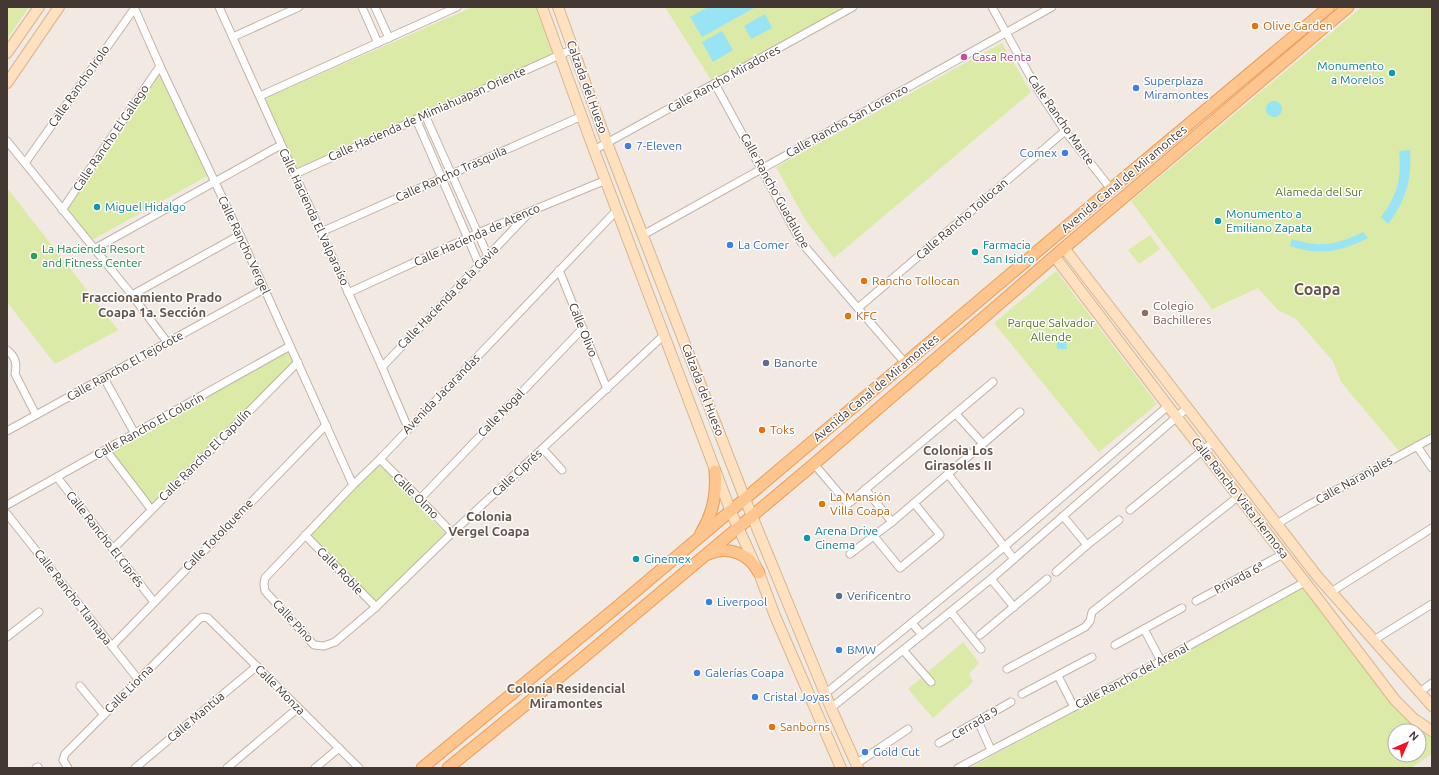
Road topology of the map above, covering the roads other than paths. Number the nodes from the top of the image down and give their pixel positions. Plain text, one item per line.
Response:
1 (39, 7) edge
2 (59, 7) edge
3 (218, 7) edge
4 (299, 7) edge
5 (362, 7) edge
6 (375, 7) edge
7 (457, 7) edge
8 (542, 7) edge
9 (558, 7) edge
10 (853, 7) edge
11 (992, 7) edge
12 (1052, 7) edge
13 (1329, 7) edge
14 (1348, 7) edge
15 (134, 8) edge
16 (1006, 32) junction
17 (233, 37) junction
18 (389, 38) junction
19 (378, 43) junction
20 (573, 49) junction
21 (7, 53) edge
22 (559, 55) junction
23 (160, 66) junction
24 (7, 83) edge
25 (715, 84) junction
26 (260, 96) junction
27 (426, 116) junction
28 (582, 116) junction
29 (416, 119) junction
30 (1065, 130) junction
31 (7, 140) edge
32 (607, 144) junction
33 (281, 145) junction
34 (594, 150) junction
35 (25, 163) junction
36 (762, 168) junction
37 (295, 174) junction
38 (451, 174) junction
39 (442, 178) junction
40 (606, 180) junction
41 (215, 181) junction
42 (1111, 189) junction
43 (62, 210) junction
44 (617, 210) junction
45 (531, 211) junction
46 (321, 232) junction
47 (478, 233) junction
48 (240, 235) junction
49 (643, 235) junction
50 (468, 238) junction
51 (1064, 248) junction
52 (94, 249) junction
53 (488, 256) junction
54 (1055, 257) junction
55 (479, 264) junction
56 (560, 270) junction
57 (264, 289) junction
58 (348, 293) junction
59 (132, 295) junction
60 (858, 308) junction
61 (582, 328) junction
62 (664, 335) junction
63 (167, 342) junction
64 (290, 346) junction
65 (7, 350) edge
66 (298, 362) junction
67 (906, 364) junction
68 (382, 366) junction
69 (104, 378) junction
70 (993, 382) dead end
71 (607, 389) junction
72 (1168, 406) junction
73 (1187, 408) junction
74 (1020, 412) dead end
75 (956, 414) junction
76 (36, 416) junction
77 (1177, 417) junction
78 (326, 425) junction
79 (408, 428) junction
80 (7, 432) edge
81 (135, 434) junction
82 (1432, 438) edge
83 (1213, 442) junction
84 (982, 444) junction
85 (1417, 446) junction
86 (543, 449) junction
87 (106, 450) junction
88 (1203, 450) junction
89 (380, 459) junction
90 (814, 464) junction
91 (1432, 468) edge
92 (562, 470) dead end
93 (715, 471) junction
94 (948, 474) junction
95 (57, 477) junction
96 (1086, 477) junction
97 (353, 485) junction
98 (1095, 488) junction
99 (865, 490) junction
100 (1239, 496) junction
101 (420, 499) junction
102 (745, 499) junction
103 (914, 503) junction
104 (7, 505) edge
105 (151, 509) junction
106 (1130, 510) dead end
107 (730, 512) junction
108 (7, 514) edge
109 (752, 516) junction
110 (1063, 516) junction
111 (1119, 520) dead end
112 (892, 522) junction
113 (1277, 524) junction
114 (737, 528) junction
115 (1432, 528) edge
116 (452, 533) junction
117 (874, 535) junction
118 (305, 536) junction
119 (1087, 545) junction
120 (1004, 547) junction
121 (687, 548) junction
122 (113, 549) junction
123 (850, 554) dead end
124 (1283, 554) junction
125 (704, 556) junction
126 (1014, 558) junction
127 (1056, 572) dead end
128 (759, 573) junction
129 (265, 578) joint
130 (991, 579) junction
131 (1047, 579) dead end
132 (1305, 582) junction
133 (1331, 592) junction
134 (1196, 601) dead end
135 (154, 602) junction
136 (1432, 604) edge
137 (376, 607) junction
138 (1014, 607) junction
139 (1182, 608) dead end
140 (39, 612) dead end
141 (951, 612) junction
142 (198, 619) joint
143 (912, 623) junction
144 (1144, 629) junction
145 (922, 635) junction
146 (980, 635) dead end
147 (7, 637) edge
148 (1374, 640) junction
149 (335, 642) joint
150 (1115, 645) dead end
151 (112, 646) junction
152 (981, 649) dead end
153 (903, 650) junction
154 (1092, 657) dead end
155 (1161, 661) junction
156 (257, 666) junction
157 (1007, 669) dead end
158 (1058, 676) junction
159 (138, 679) junction
160 (931, 682) dead end
161 (1432, 683) edge
162 (80, 686) dead end
163 (1420, 692) junction
164 (825, 694) junction
165 (1022, 694) dead end
166 (1011, 702) dead end
167 (1432, 706) edge
168 (1074, 707) junction
169 (298, 708) junction
170 (831, 708) junction
171 (104, 714) junction
172 (978, 721) junction
173 (908, 729) dead end
174 (1432, 731) edge
175 (939, 743) dead end
176 (339, 748) junction
177 (991, 750) junction
178 (857, 766) edge
179 (68, 768) edge
180 (135, 768) edge
181 (227, 768) edge
182 (315, 768) edge
183 (359, 768) edge
184 (422, 768) edge
185 (448, 768) edge
186 (841, 768) edge
187 (958, 768) edge

1 - 21 main road
2 - 24 main road
3 - 17 street, Calle Hacienda El Valparaíso
4 - 17 street
5 - 19 street
6 - 18 street
7 - 18 street
8 - 22 main road, Calzada del Hueso
9 - 20 main road, Calzada del Hueso
10 - 25 street, Calle Rancho Miradores
11 - 16 street, Calle Rancho Mante
12 - 16 street, Calle Rancho San Lorenzo
13 - 42 main road, Avenida Canal de Miramontes
14 - 51 main road, Avenida Canal de Miramontes
15 - 23 street, Calle Rancho Vergel
15 - 35 street, Calle Rancho Irolo
16 - 30 street, Calle Rancho Mante
16 - 36 street, Calle Rancho San Lorenzo
17 - 26 street, Calle Hacienda El Valparaíso
18 - 19 street
19 - 26 street
20 - 22 street, Calle Hacienda de Mimiahuapan Oriente
20 - 32 main road, Calzada del Hueso
22 - 27 street, Calle Hacienda de Mimiahuapan Oriente
22 - 28 main road, Calzada del Hueso
23 - 41 street, Calle Rancho Vergel
23 - 43 street, Calle Rancho El Gallego
25 - 32 street, Calle Rancho Miradores
25 - 36 street, Calle Rancho Guadalupe
26 - 33 street, Calle Hacienda El Valparaíso
27 - 29 street, Calle Hacienda de Mimiahuapan Oriente
27 - 38 street
28 - 34 main road, Calzada del Hueso
28 - 38 street, Calle Rancho Trasquila
29 - 37 street, Calle Hacienda de Mimiahuapan Oriente
29 - 39 street
30 - 42 street, Calle Rancho Mante
30 - 60 street, Calle Rancho Tollocan
31 - 35 street
32 - 34 street, Calle Rancho Miradores
32 - 49 main road, Calzada del Hueso
33 - 37 street, Calle Hacienda El Valparaíso
33 - 41 street
34 - 40 main road, Calzada del Hueso
35 - 43 street
36 - 49 street, Calle Rancho San Lorenzo
36 - 60 street, Calle Rancho Guadalupe
37 - 46 street, Calle Hacienda El Valparaíso
38 - 39 street, Calle Rancho Trasquila
38 - 47 street
39 - 46 street, Calle Rancho Trasquila
39 - 50 street
40 - 44 main road, Calzada del Hueso
40 - 45 street, Calle Hacienda de Atenco
41 - 48 street, Calle Rancho Vergel
41 - 52 street
42 - 67 main road, Avenida Canal de Miramontes
43 - 52 street
44 - 56 street, Avenida Jacarandas
44 - 62 main road, Calzada del Hueso
45 - 47 street, Calle Hacienda de Atenco
45 - 53 street, Calle Hacienda de la Gavia
46 - 58 street, Calle Hacienda El Valparaíso
47 - 50 street, Calle Hacienda de Atenco
47 - 53 street
48 - 57 street, Calle Rancho Vergel
48 - 59 street
49 - 102 main road, Calzada del Hueso
50 - 55 street
50 - 58 street, Calle Hacienda de Atenco
51 - 54 main road, Avenida Canal de Miramontes
51 - 73 main road, Calle Rancho Vista Hermosa
52 - 59 street
53 - 55 street, Calle Hacienda de la Gavia
54 - 72 main road, Calle Rancho Vista Hermosa
54 - 90 main road, Avenida Canal de Miramontes
55 - 68 street, Calle Hacienda de la Gavia
56 - 61 street, Calle Olivo
56 - 79 street, Avenida Jacarandas
57 - 63 street, Calle Rancho El Tejocote
57 - 64 street, Calle Rancho Vergel
58 - 68 street, Calle Hacienda El Valparaíso
59 - 63 street
60 - 67 street, Calle Rancho Guadalupe
61 - 71 street, Calle Olivo
61 - 101 street, Calle Nogal
62 - 71 street, Calle Ciprés
62 - 93 main road, Calzada del Hueso
63 - 69 street, Calle Rancho El Tejocote
64 - 66 street, Calle Rancho Vergel
64 - 81 street, Calle Rancho El Colorín
65 - 76 street
66 - 78 street, Calle Rancho Vergel
66 - 105 street, Calle Rancho El Capulín
67 - 102 main road, Avenida Canal de Miramontes
68 - 79 street, Calle Hacienda El Valparaíso
69 - 76 street, Calle Rancho El Tejocote
69 - 81 street
70 - 75 street
71 - 86 street, Calle Ciprés
72 - 77 main road, Calle Rancho Vista Hermosa
72 - 96 street
73 - 77 street
73 - 83 main road, Calle Rancho Vista Hermosa
74 - 84 street
75 - 84 street
75 - 99 street
76 - 80 street, Calle Rancho El Tejocote
77 - 88 main road, Calle Rancho Vista Hermosa
77 - 98 street
78 - 97 street, Calle Rancho Vergel
78 - 135 street, Calle Totolqueme
79 - 89 street, Avenida Jacarandas
81 - 87 street, Calle Rancho El Colorín
82 - 85 street, Calle Naranjales
83 - 88 street
83 - 113 main road, Calle Rancho Vista Hermosa
84 - 94 street
85 - 91 street
85 - 113 street, Calle Naranjales
86 - 92 street
86 - 116 street, Calle Ciprés
87 - 95 street, Calle Rancho El Colorín
87 - 105 street
88 - 100 main road, Calle Rancho Vista Hermosa
88 - 106 street
89 - 97 street, Avenida Jacarandas
89 - 101 street, Calle Olmo
90 - 99 street
90 - 109 main road, Avenida Canal de Miramontes
93 - 107 main road, Calzada del Hueso
93 - 121 main road
94 - 103 street
94 - 120 street
95 - 104 street, Calle Rancho El Colorín
95 - 122 street, Calle Rancho El Ciprés
96 - 98 street
96 - 120 street
97 - 118 street, Avenida Jacarandas
98 - 110 street
99 - 112 street
100 - 124 main road, Calle Rancho Vista Hermosa
100 - 157 street
101 - 116 street, Calle Olmo
102 - 107 main road, Avenida Canal de Miramontes
102 - 109 main road, Calzada del Hueso
103 - 112 street
103 - 117 street
105 - 122 street, Calle Rancho El Capulín
107 - 114 main road, Calzada del Hueso
107 - 121 main road, Avenida Canal de Miramontes
108 - 151 street, Calle Rancho Tlamapa
109 - 114 main road, Avenida Canal de Miramontes
109 - 164 main road, Calzada del Hueso
110 - 119 street
110 - 126 street
111 - 119 street
112 - 117 street
113 - 133 main road, Calle Rancho Vista Hermosa
114 - 125 main road, Avenida Canal de Miramontes
114 - 128 main road, Calzada del Hueso
115 - 133 street
116 - 137 street, Calle Ciprés
117 - 123 street
118 - 129 street, Avenida Jacarandas
118 - 137 street, Calle Roble
119 - 127 street
120 - 126 street
120 - 143 street
121 - 184 main road, Avenida Canal de Miramontes
122 - 135 street, Calle Rancho El Ciprés
124 - 132 main road, Calle Rancho Vista Hermosa
124 - 134 street, Privada 6ª
125 - 128 main road
125 - 185 main road, Avenida Canal de Miramontes
126 - 130 street
128 - 186 main road, Calzada del Hueso
129 - 149 street, Calle Pino
130 - 138 street
130 - 141 street
131 - 138 street
132 - 155 street, Calle Rancho del Arenal
132 - 174 main road, Calle Rancho Vista Hermosa
133 - 148 main road, Calle Rancho Vista Hermosa
135 - 151 street, Calle Totolqueme
136 - 148 street
137 - 149 street, Calle Ciprés
138 - 146 street
139 - 144 street
140 - 147 street
141 - 145 street
141 - 152 street
142 - 156 street, Calle Monza
142 - 159 street, Calle Liorna
143 - 145 street
143 - 164 street
144 - 150 street
144 - 155 street
145 - 153 street
148 - 163 main road, Calle Rancho Vista Hermosa
151 - 159 street, Calle Rancho Tlamapa
153 - 160 street
153 - 170 street
154 - 158 street
155 - 168 street, Calle Rancho del Arenal
156 - 169 street, Calle Monza
156 - 180 street, Calle Mantúa
158 - 165 street
158 - 168 street
159 - 171 street, Calle Liorna
161 - 163 street
162 - 171 street
163 - 167 main road, Calle Rancho Vista Hermosa
164 - 170 main road, Calzada del Hueso
166 - 172 street, Cerrada 9
168 - 177 street, Calle Rancho del Arenal
169 - 176 street, Calle Monza
169 - 181 street
170 - 178 main road, Calzada del Hueso
171 - 179 street, Calle Liorna
172 - 175 street, Cerrada 9
172 - 177 street
173 - 178 street
176 - 182 street
176 - 183 street, Calle Monza
177 - 187 street, Calle Rancho del Arenal

